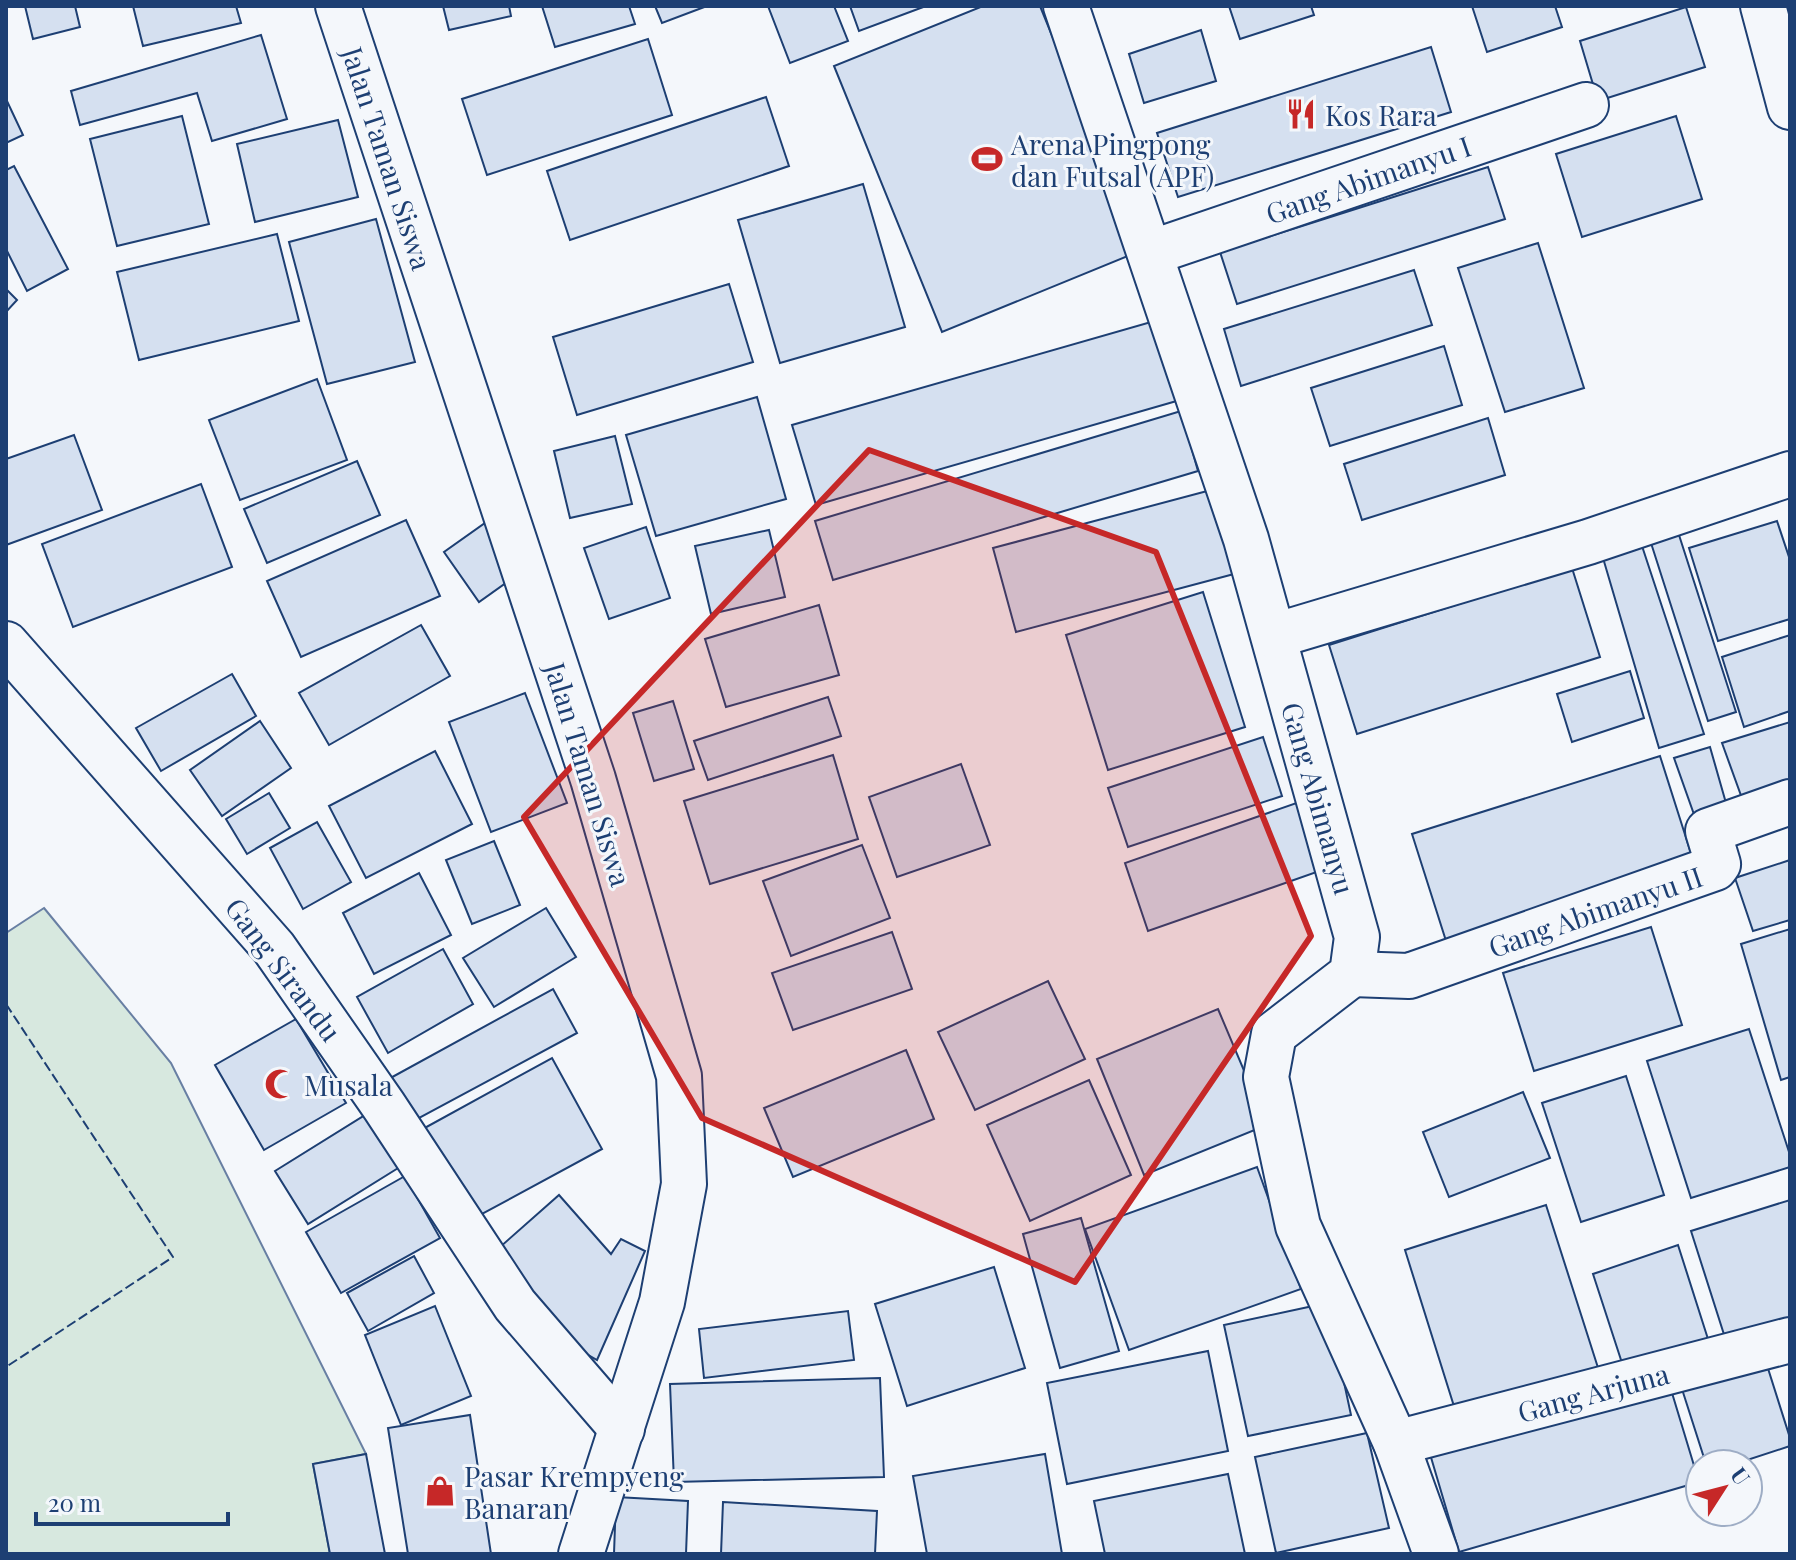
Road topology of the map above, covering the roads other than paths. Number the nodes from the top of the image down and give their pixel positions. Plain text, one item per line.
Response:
1 (338, 6) edge
2 (1066, 6) edge
3 (1763, 6) edge
4 (1586, 105) dead end
5 (1790, 107) edge
6 (1150, 253) junction
7 (1788, 480) edge
8 (1274, 636) junction
9 (6, 644) edge
10 (1790, 802) edge
11 (1352, 974) junction
12 (1790, 1340) edge
13 (622, 1429) junction
14 (1396, 1443) junction
15 (581, 1554) edge
16 (1436, 1554) edge

1 - 13 street, Jalan Taman Siswa
2 - 6 street, Gang Abimanyu
3 - 5 street
4 - 6 street, Gang Abimanyu I
6 - 8 street, Gang Abimanyu
7 - 8 street
8 - 11 street, Gang Abimanyu
9 - 13 street, Gang Sirandu
10 - 11 street, Gang Abimanyu II
11 - 14 street
12 - 14 street, Gang Arjuna
13 - 15 street, Jalan Taman Siswa
14 - 16 street

